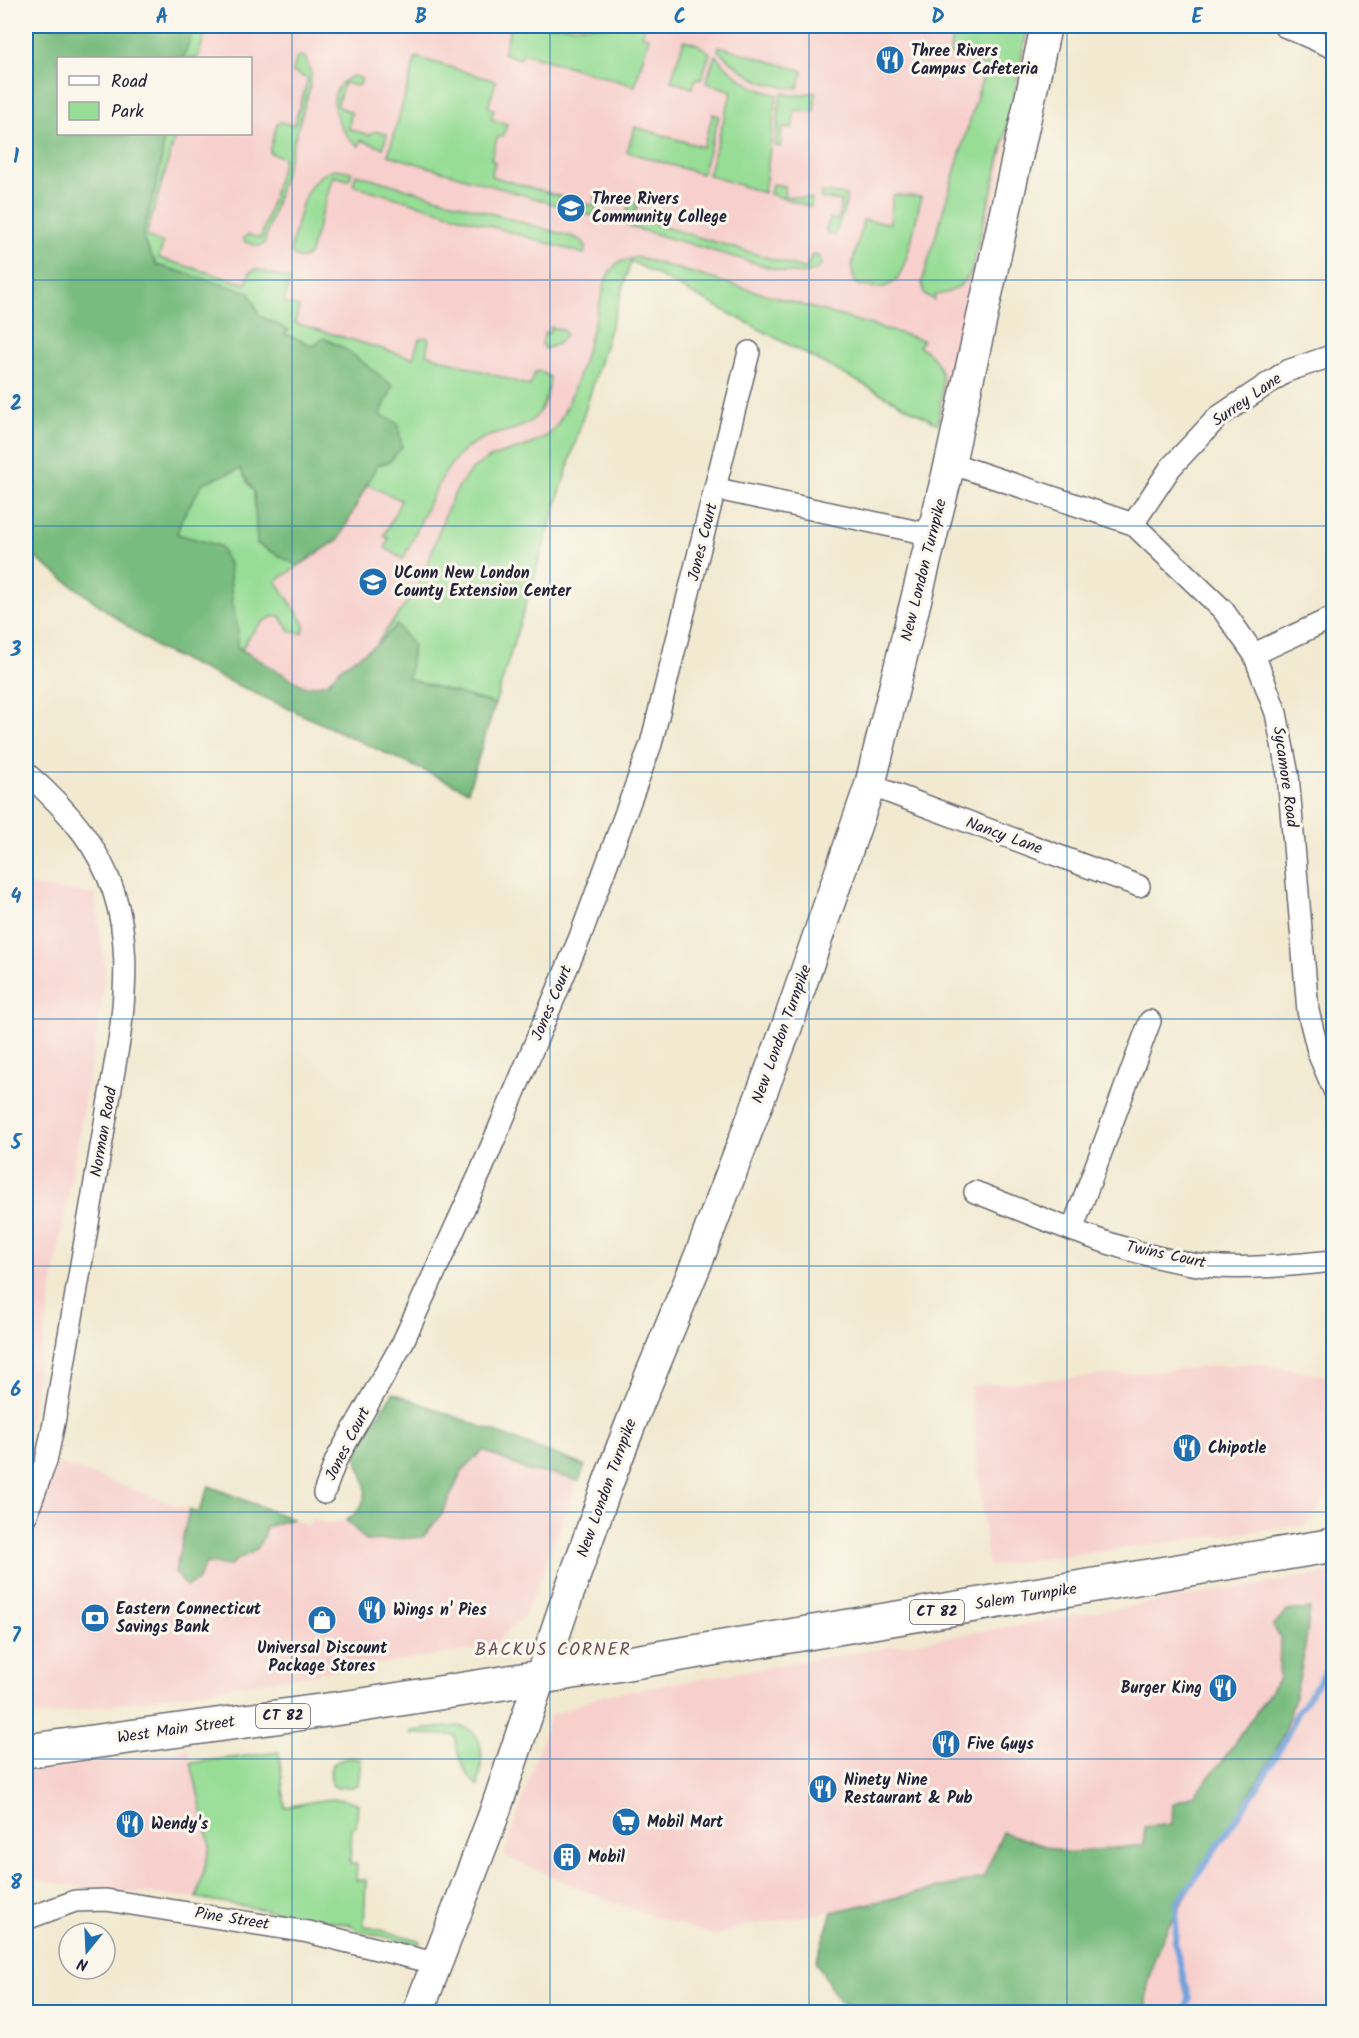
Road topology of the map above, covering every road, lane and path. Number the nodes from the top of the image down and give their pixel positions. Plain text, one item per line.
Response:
1 (1046, 26) edge
2 (1284, 26) edge
3 (1334, 48) edge
4 (749, 352) dead end
5 (1334, 355) edge
6 (950, 463) junction
7 (717, 489) junction
8 (1133, 524) junction
9 (933, 535) junction
10 (1334, 617) edge
11 (1254, 654) junction
12 (26, 773) edge
13 (870, 785) junction
14 (1139, 886) dead end
15 (1150, 1022) dead end
16 (1334, 1090) edge
17 (975, 1192) dead end
18 (1072, 1230) junction
19 (1334, 1261) edge
20 (324, 1493) dead end
21 (26, 1516) edge
22 (1334, 1545) edge
23 (540, 1677) junction
24 (26, 1751) edge
25 (26, 1919) edge
26 (438, 1964) junction
27 (418, 2013) edge

1 - 6 main road, New London Turnpike
2 - 3 street
4 - 7 street, Jones Court
5 - 8 street, Surrey Lane
6 - 8 street, Sycamore Road
6 - 9 main road, New London Turnpike
7 - 9 street, Jones Court
7 - 20 street, Jones Court
8 - 11 street, Sycamore Road
9 - 13 main road, New London Turnpike
10 - 11 street
11 - 16 street, Sycamore Road
12 - 21 street, Norman Road
13 - 14 street, Nancy Lane
13 - 23 main road, New London Turnpike
15 - 18 street
17 - 18 street, Twins Court
18 - 19 street, Twins Court
22 - 23 main road, Salem Turnpike / CT 82
23 - 24 main road, West Main Street / CT 82
23 - 26 main road, New London Turnpike
25 - 26 street, Pine Street
26 - 27 main road, New London Turnpike

